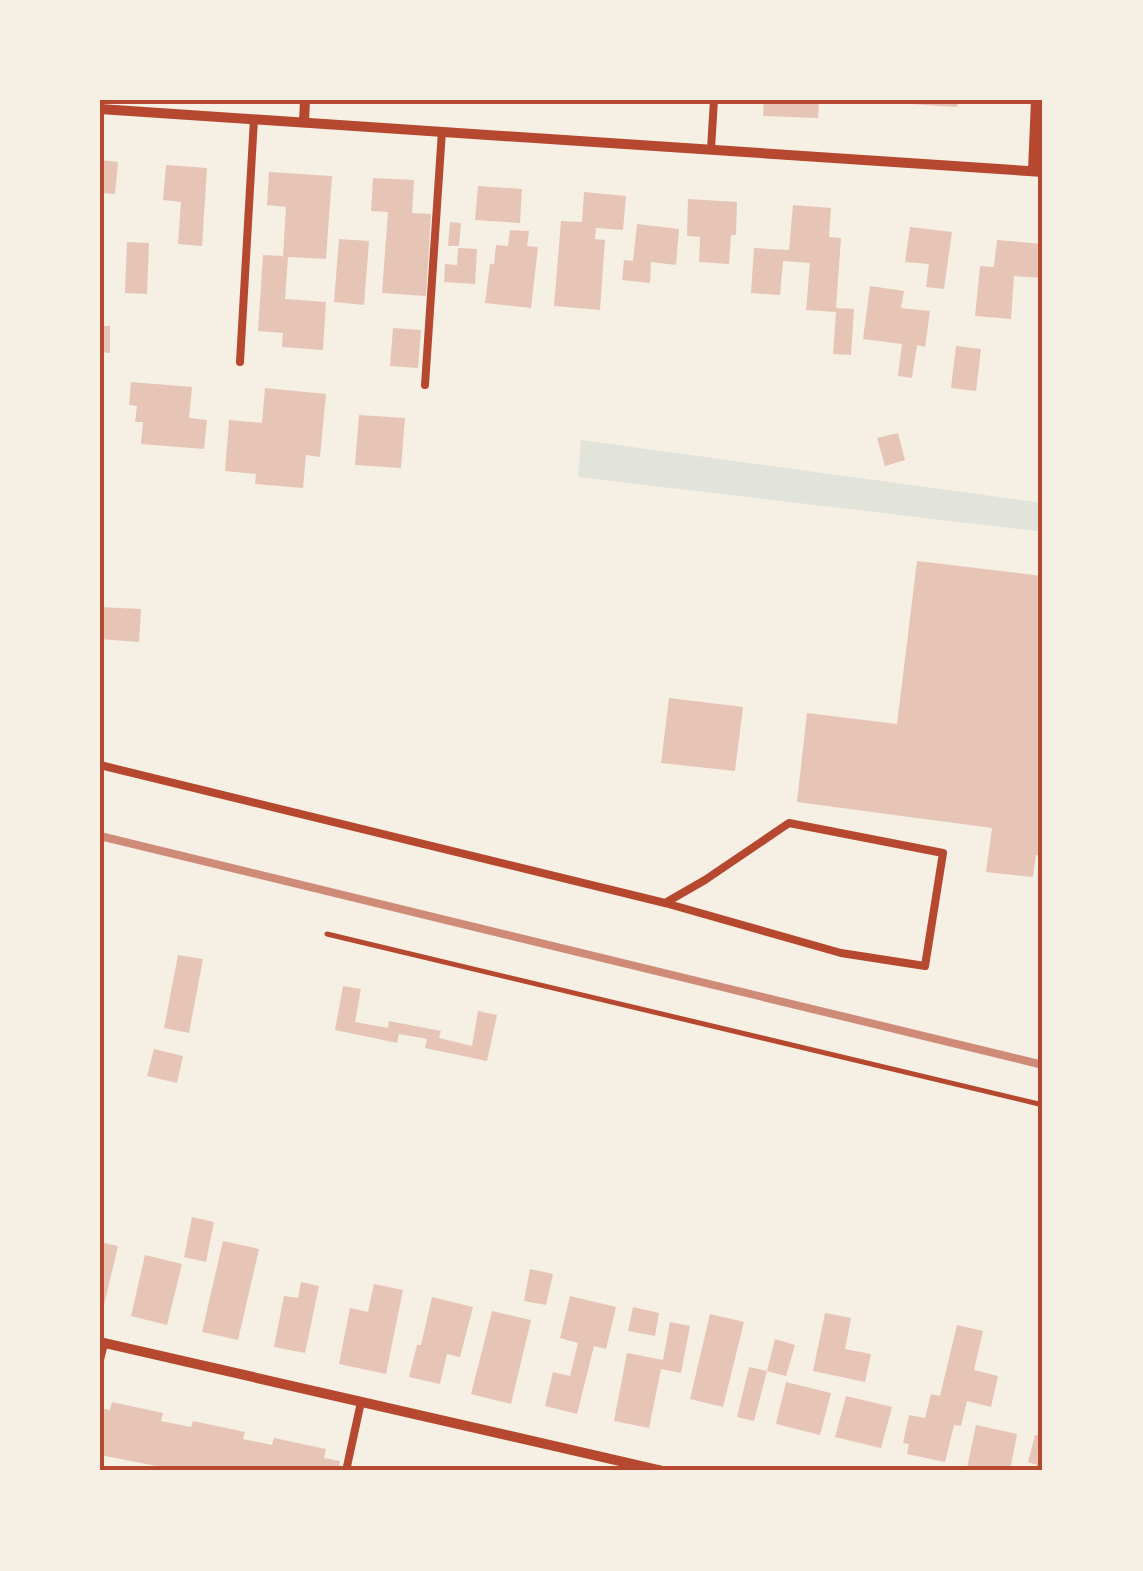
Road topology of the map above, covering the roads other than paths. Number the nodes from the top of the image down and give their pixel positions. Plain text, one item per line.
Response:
1 (305, 100) edge
2 (714, 100) edge
3 (1036, 100) edge
4 (100, 109) edge
5 (254, 119) junction
6 (304, 122) junction
7 (442, 131) junction
8 (710, 150) junction
9 (1038, 172) edge
10 (240, 362) dead end
11 (426, 385) dead end
12 (100, 765) edge
13 (665, 903) junction
14 (102, 1343) edge
15 (100, 1360) edge
16 (361, 1402) junction
17 (346, 1471) edge
18 (663, 1471) edge

1 - 6 street
2 - 8 lane
3 - 9 street
4 - 5 street
5 - 6 street
5 - 10 lane
6 - 7 street
7 - 8 street
7 - 11 lane
8 - 9 street
12 - 13 lane
13 - 13 lane
14 - 15 lane
14 - 16 street
16 - 17 lane
16 - 18 street

